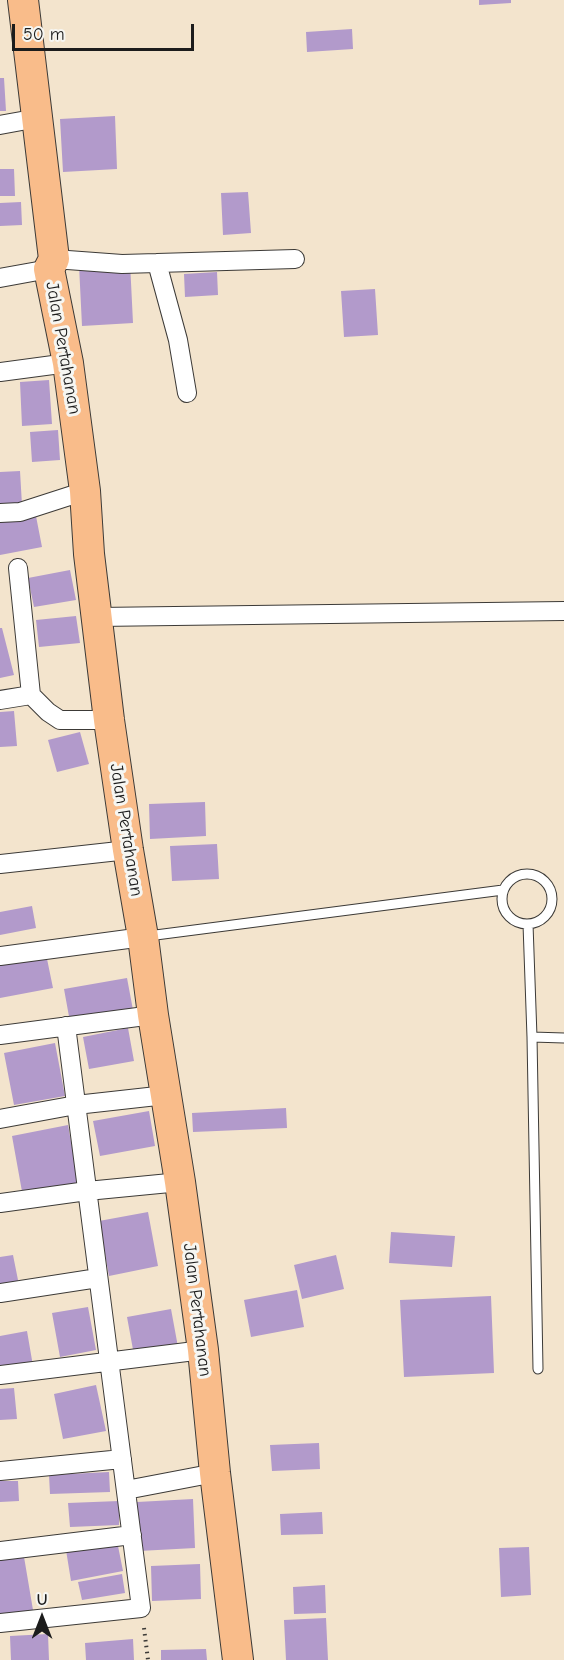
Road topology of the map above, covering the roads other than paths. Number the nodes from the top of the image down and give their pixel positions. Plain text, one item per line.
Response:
1 (23, 0) edge
2 (38, 118) junction
3 (0, 125) edge
4 (295, 259) dead end
5 (157, 263) junction
6 (52, 264) junction
7 (0, 278) edge
8 (68, 363) junction
9 (0, 372) edge
10 (187, 393) dead end
11 (85, 490) junction
12 (0, 513) edge
13 (18, 568) dead end
14 (564, 611) edge
15 (97, 617) junction
16 (31, 695) junction
17 (0, 700) edge
18 (109, 720) junction
19 (128, 850) junction
20 (0, 864) edge
21 (503, 890) junction
22 (528, 924) junction
23 (143, 937) junction
24 (0, 956) edge
25 (153, 1015) junction
26 (66, 1026) junction
27 (0, 1035) edge
28 (532, 1037) junction
29 (564, 1038) edge
30 (166, 1095) junction
31 (76, 1106) junction
32 (0, 1119) edge
33 (180, 1182) junction
34 (87, 1191) junction
35 (0, 1203) edge
36 (98, 1278) junction
37 (0, 1293) edge
38 (203, 1350) junction
39 (109, 1361) junction
40 (538, 1369) dead end
41 (0, 1375) edge
42 (122, 1459) junction
43 (0, 1471) edge
44 (214, 1473) junction
45 (126, 1490) junction
46 (132, 1535) junction
47 (0, 1551) edge
48 (0, 1623) edge
49 (238, 1660) edge

1 - 2 main road, Jalan Pertahanan
2 - 3 street
2 - 6 main road, Jalan Pertahanan
4 - 5 street
5 - 6 street
5 - 10 street
6 - 7 street
6 - 8 main road, Jalan Pertahanan
8 - 9 street
8 - 11 main road, Jalan Pertahanan
11 - 12 street
11 - 15 main road, Jalan Pertahanan
13 - 16 street
14 - 15 street
15 - 18 main road, Jalan Pertahanan
16 - 17 street
16 - 18 street
18 - 19 main road, Jalan Pertahanan
19 - 20 street
19 - 23 main road, Jalan Pertahanan
21 - 22 lane
21 - 22 lane
21 - 23 lane
22 - 28 lane
23 - 24 street
23 - 25 main road, Jalan Pertahanan
25 - 26 street
25 - 30 main road, Jalan Pertahanan
26 - 27 street
26 - 31 street
28 - 29 lane
28 - 40 lane
30 - 31 street
30 - 33 main road, Jalan Pertahanan
31 - 32 street
31 - 34 street
33 - 34 street
33 - 38 main road, Jalan Pertahanan
34 - 35 street
34 - 36 street
36 - 37 street
36 - 39 street
38 - 39 street
38 - 44 main road, Jalan Pertahanan
39 - 41 street
39 - 42 street
42 - 43 street
42 - 45 street
44 - 45 street
44 - 49 main road, Jalan Pertahanan
45 - 46 street
46 - 47 street
46 - 48 street

